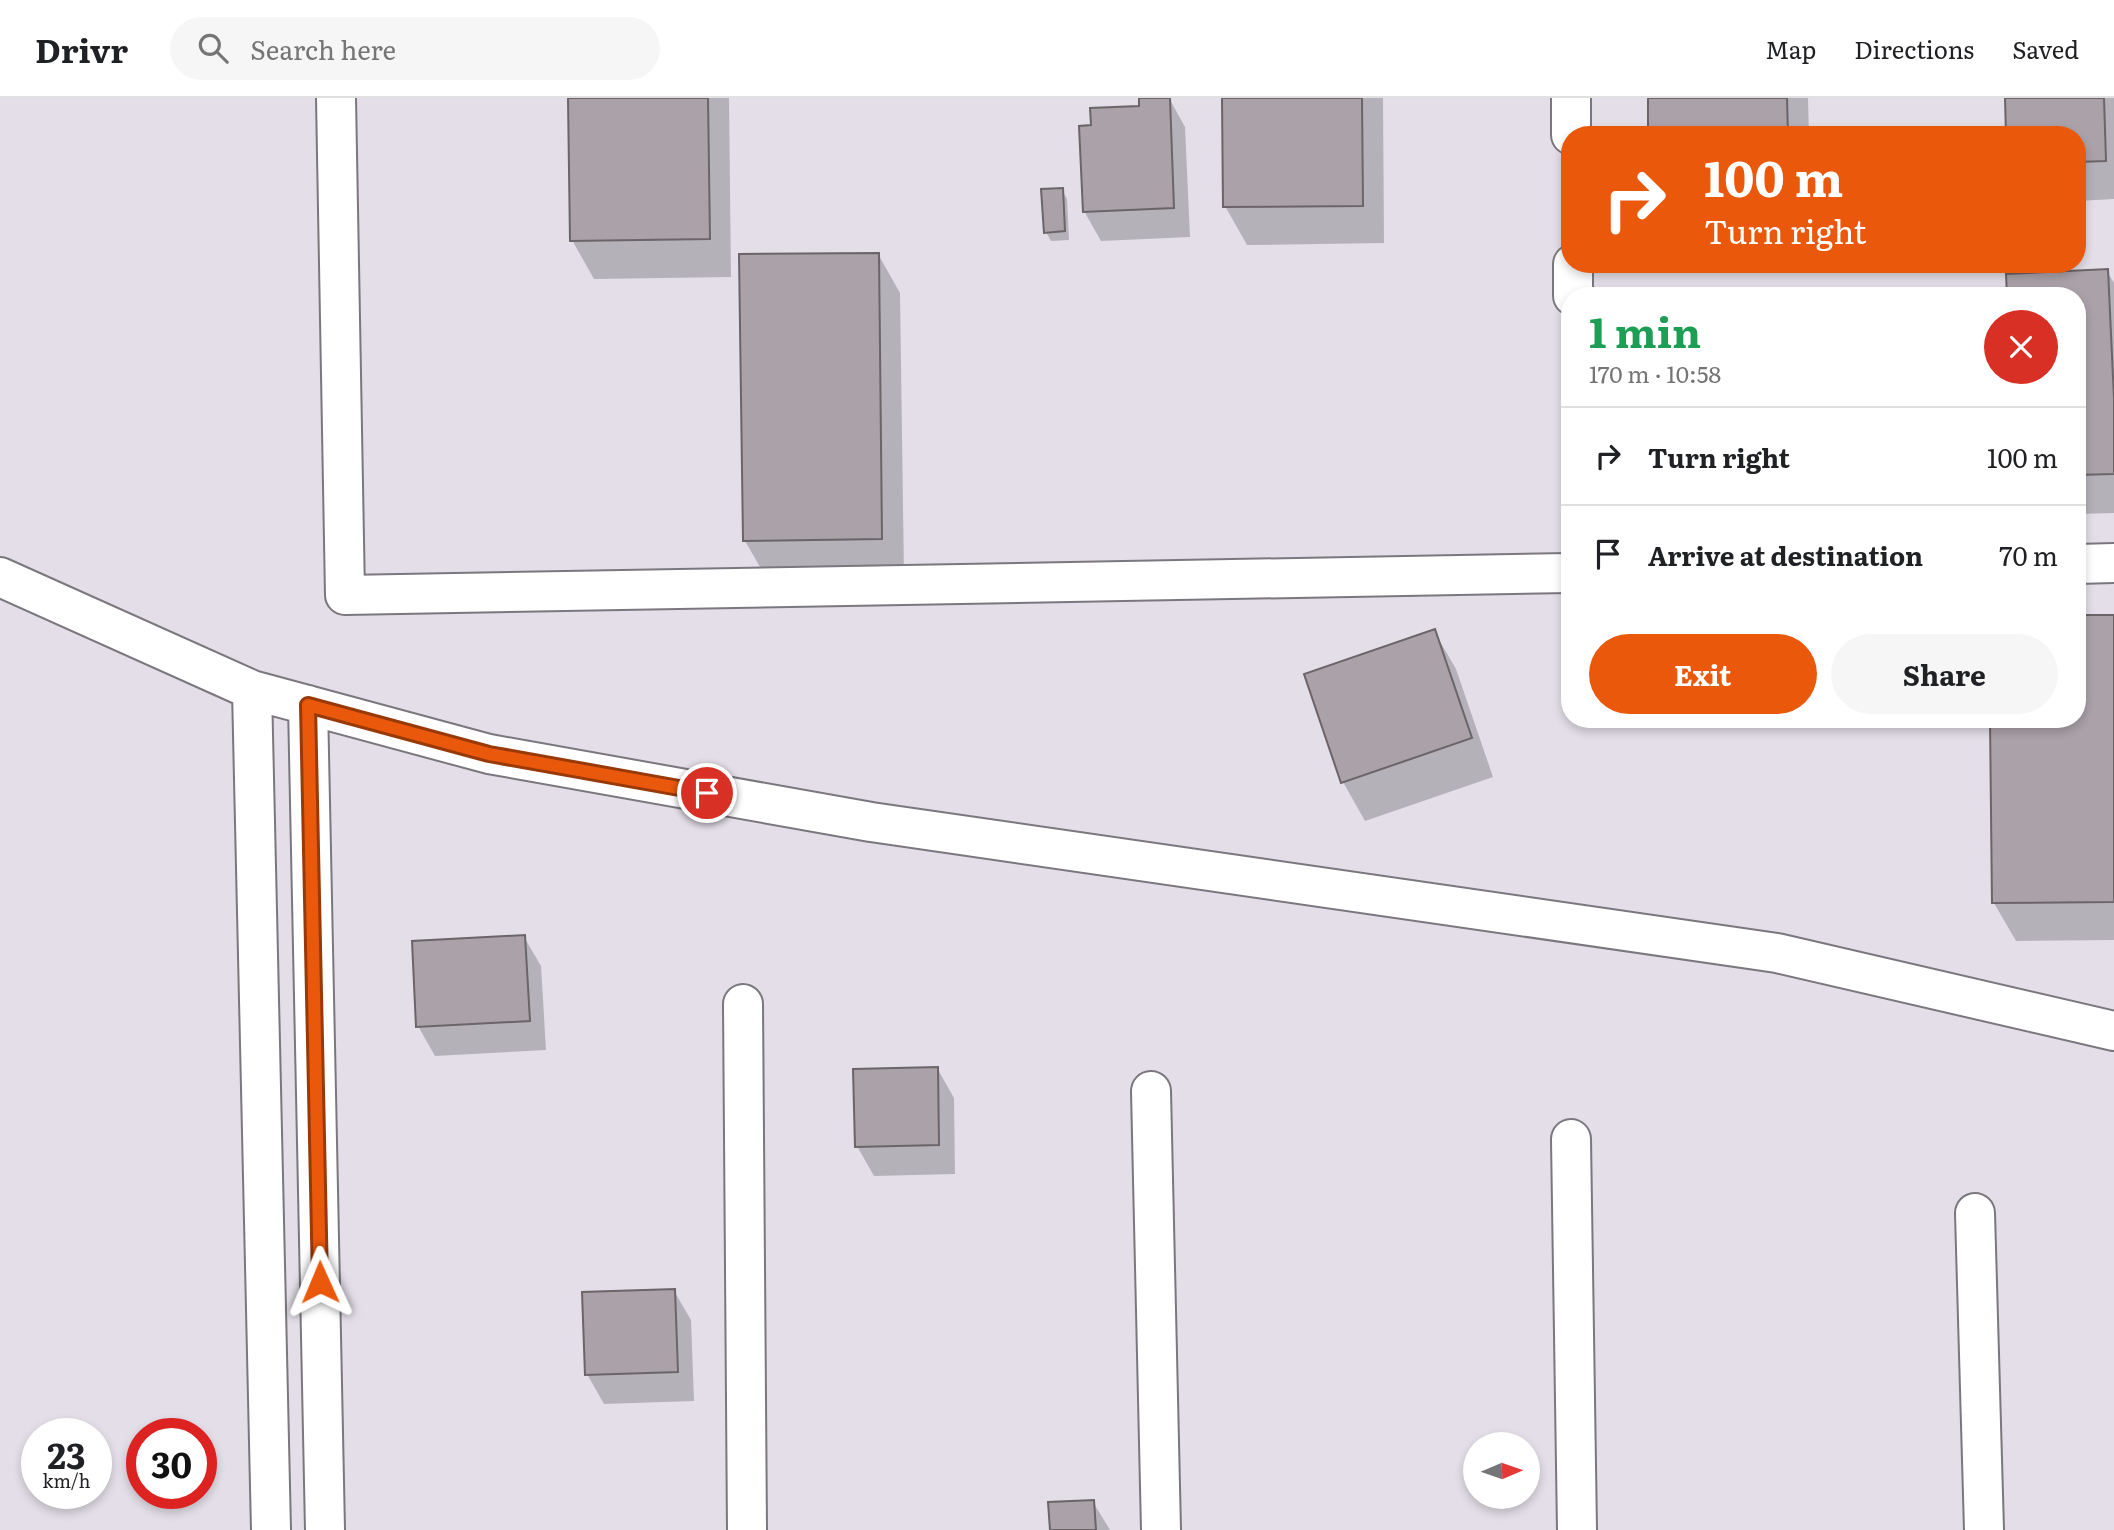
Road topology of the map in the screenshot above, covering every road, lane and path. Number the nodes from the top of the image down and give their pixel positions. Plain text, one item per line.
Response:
1 (337, 98) edge
2 (1571, 98) edge
3 (1571, 126) edge
4 (2114, 563) edge
5 (2086, 564) edge
6 (1561, 573) edge
7 (0, 577) edge
8 (252, 690) junction
9 (308, 705) junction
10 (743, 1004) dead end
11 (2114, 1031) edge
12 (1151, 1091) dead end
13 (1571, 1139) dead end
14 (1975, 1213) dead end
15 (271, 1530) edge
16 (325, 1530) edge
17 (747, 1530) edge
18 (1161, 1530) edge
19 (1577, 1530) edge
20 (1984, 1530) edge

1 - 6 street
2 - 3 street
4 - 5 street
7 - 8 street
8 - 9 street
8 - 15 street
9 - 11 street
9 - 16 street
10 - 17 street
12 - 18 street
13 - 19 street
14 - 20 street

